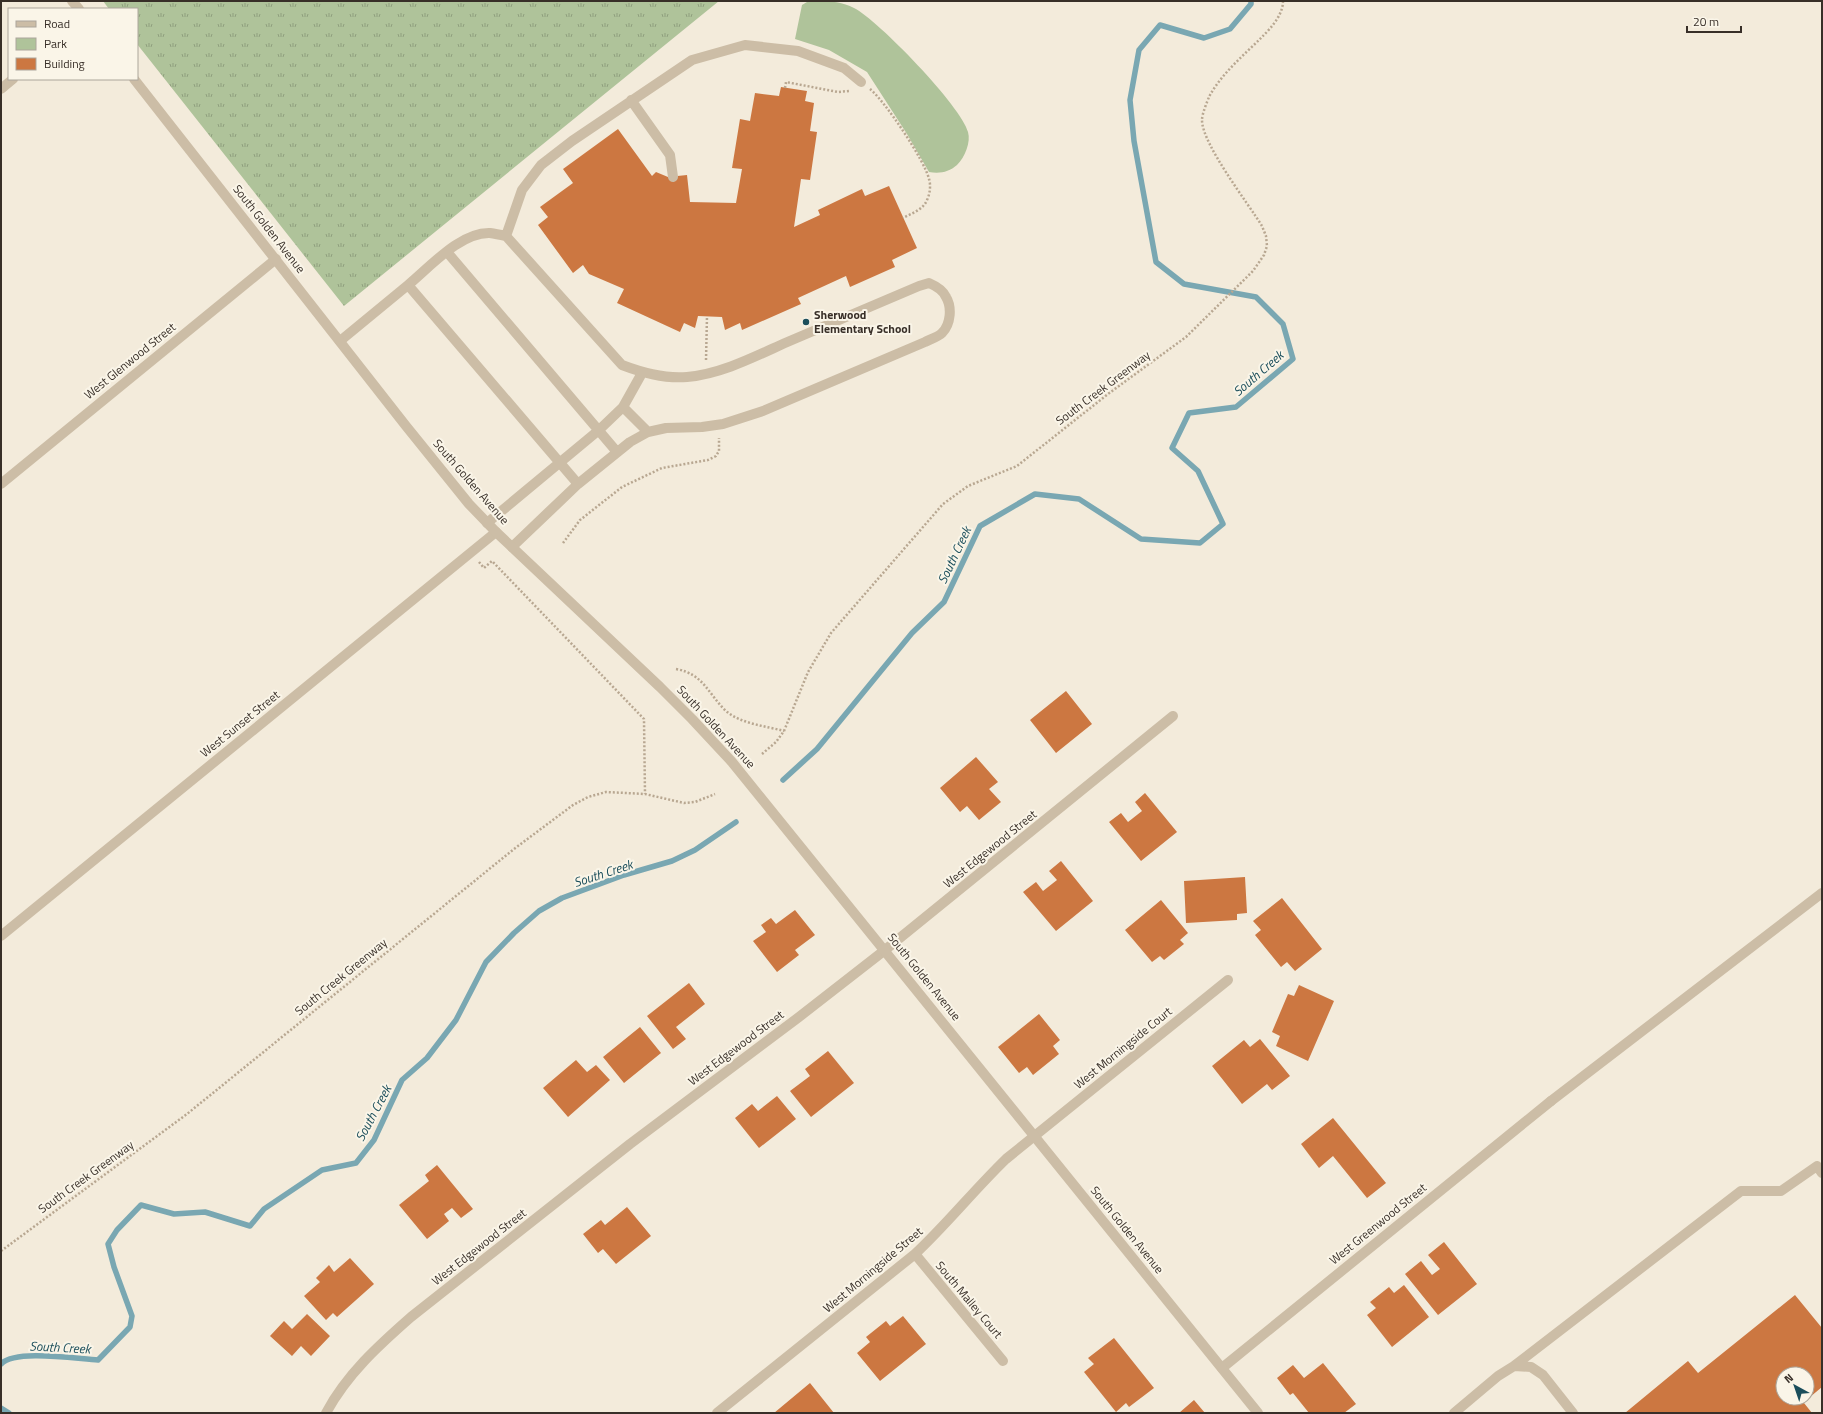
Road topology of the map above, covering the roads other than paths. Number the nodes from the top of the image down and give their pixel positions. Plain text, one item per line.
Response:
1 (12, 80) edge
2 (135, 80) edge
3 (862, 82) road end
4 (1, 89) edge
5 (631, 100) junction
6 (673, 177) dead end
7 (506, 236) junction
8 (447, 252) junction
9 (276, 259) junction
10 (408, 285) junction
11 (340, 341) junction
12 (642, 373) junction
13 (623, 407) junction
14 (599, 430) junction
15 (648, 432) junction
16 (617, 452) junction
17 (559, 463) junction
18 (1, 484) edge
19 (578, 484) junction
20 (487, 522) junction
21 (496, 532) junction
22 (512, 547) junction
23 (1173, 716) dead end
24 (1822, 893) edge
25 (1, 936) edge
26 (885, 950) junction
27 (1228, 980) dead end
28 (1034, 1136) junction
29 (1822, 1173) edge
30 (915, 1254) junction
31 (1003, 1361) dead end
32 (1514, 1366) junction
33 (1222, 1368) junction
34 (326, 1413) edge
35 (717, 1413) edge
36 (1258, 1413) edge
37 (1454, 1413) edge
38 (1573, 1413) edge

1 - 4 street
2 - 9 street, South Golden Avenue
3 - 5 street
5 - 6 street
5 - 7 street
7 - 8 street
7 - 12 street
8 - 10 street
8 - 14 street
9 - 11 street, South Golden Avenue
9 - 18 street, West Glenwood Street
10 - 11 street
10 - 17 street
11 - 20 street, South Golden Avenue
12 - 13 street
12 - 15 street
13 - 14 street
13 - 15 street
14 - 16 street
14 - 17 street
15 - 16 street
16 - 19 street
17 - 19 street
17 - 20 street
19 - 22 street
20 - 21 street, South Golden Avenue
21 - 22 street, South Golden Avenue
21 - 25 street, West Sunset Street
22 - 26 street, South Golden Avenue
23 - 26 street, West Edgewood Street
24 - 33 street, West Greenwood Street
26 - 28 street, South Golden Avenue
26 - 34 street, West Edgewood Street
27 - 28 street, West Morningside Court
28 - 30 street, West Morningside Street
28 - 33 street, South Golden Avenue
29 - 32 street
30 - 31 street, South Malley Court
30 - 35 street, West Morningside Street
32 - 37 street
32 - 38 street
33 - 36 street, South Golden Avenue

